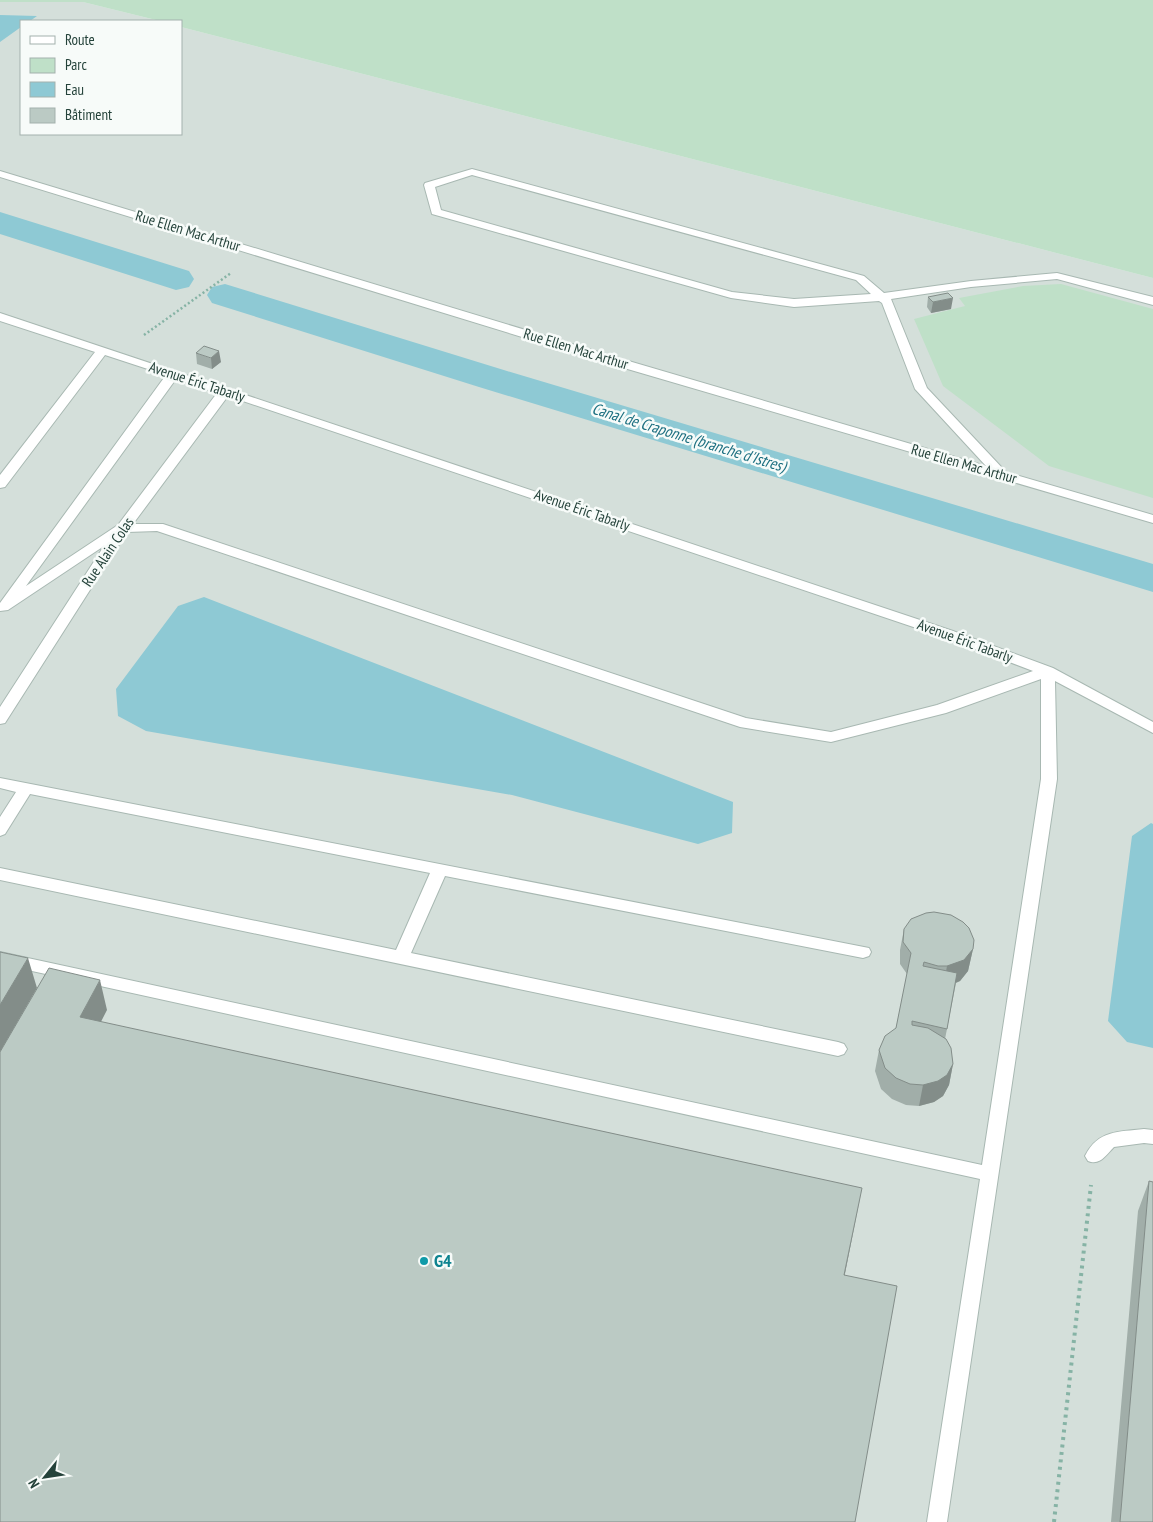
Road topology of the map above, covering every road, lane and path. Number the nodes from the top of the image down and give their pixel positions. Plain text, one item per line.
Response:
1 (0, 174) edge
2 (261, 253) junction
3 (882, 297) junction
4 (1153, 301) edge
5 (4, 322) edge
6 (102, 351) junction
7 (119, 356) junction
8 (173, 374) junction
9 (226, 390) junction
10 (1001, 474) junction
11 (0, 484) edge
12 (1153, 519) edge
13 (123, 528) junction
14 (2, 610) edge
15 (1048, 671) junction
16 (0, 719) edge
17 (1153, 728) edge
18 (0, 784) edge
19 (26, 789) junction
20 (0, 830) edge
21 (440, 869) junction
22 (0, 874) edge
23 (863, 952) dead end
24 (0, 958) edge
25 (402, 958) junction
26 (838, 1049) dead end
27 (1153, 1137) edge
28 (1094, 1156) joint
29 (990, 1174) junction
30 (937, 1522) edge
31 (1054, 1522) edge

1 - 2 street, Rue Ellen Mac Arthur
2 - 7 path
2 - 10 street, Rue Ellen Mac Arthur
3 - 3 street
3 - 4 street
3 - 10 street
5 - 6 street, Avenue Éric Tabarly
6 - 7 street, Avenue Éric Tabarly
6 - 11 street
7 - 8 street, Avenue Éric Tabarly
8 - 9 street, Avenue Éric Tabarly
8 - 14 street
9 - 13 street, Rue Alain Colas
9 - 15 street, Avenue Éric Tabarly
10 - 12 street, Rue Ellen Mac Arthur
13 - 14 street
13 - 15 street
13 - 16 street, Rue Alain Colas
15 - 17 street, Avenue Éric Tabarly
15 - 29 street
18 - 19 street
19 - 20 street
19 - 21 street
21 - 23 street
21 - 25 street
22 - 25 street
24 - 29 street
25 - 26 street
27 - 28 street
28 - 31 path
29 - 30 street

